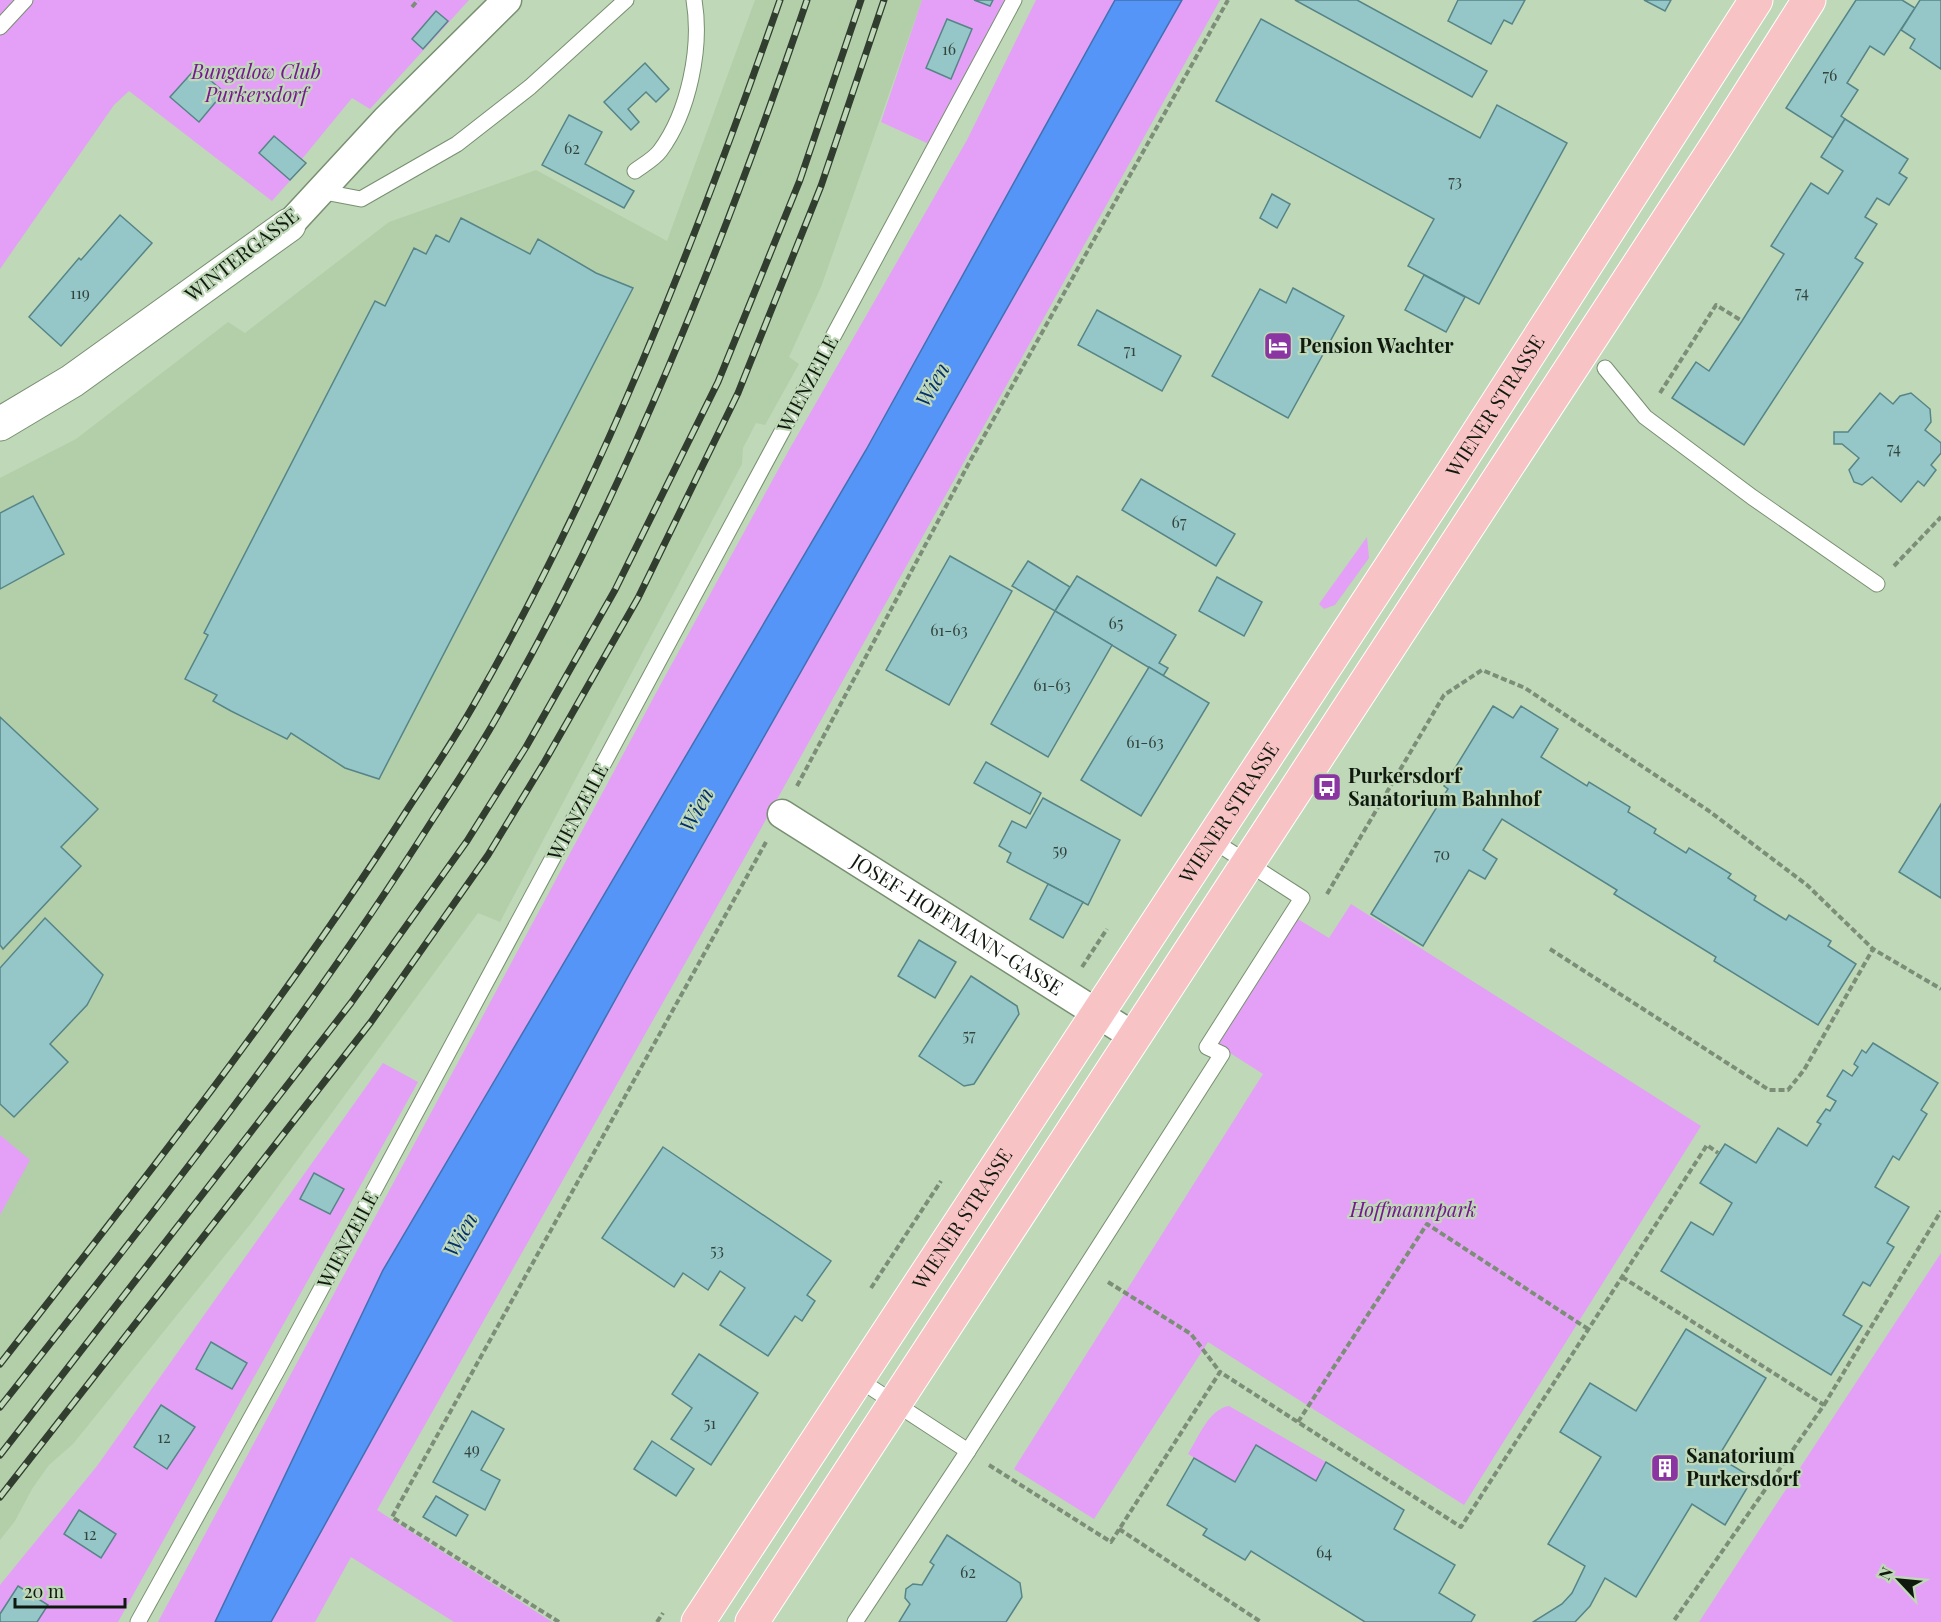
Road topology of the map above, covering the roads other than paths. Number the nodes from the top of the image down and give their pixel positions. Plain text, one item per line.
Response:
1 (25, 0) edge
2 (507, 0) edge
3 (626, 0) edge
4 (694, 0) edge
5 (1014, 0) edge
6 (1756, 0) edge
7 (1809, 0) edge
8 (0, 27) edge
9 (635, 171) dead end
10 (319, 191) junction
11 (289, 225) joint
12 (1605, 368) dead end
13 (0, 424) edge
14 (1877, 584) road end
15 (782, 814) road end
16 (1212, 840) junction
17 (1246, 863) junction
18 (1098, 1014) junction
19 (1133, 1036) junction
20 (858, 1379) junction
21 (894, 1403) junction
22 (968, 1452) junction
23 (138, 1622) edge
24 (698, 1622) edge
25 (752, 1622) edge
26 (855, 1622) edge

1 - 8 lane
2 - 10 street, WINTERGASSE
3 - 10 lane
4 - 9 lane
5 - 23 lane, WIENZEILE
6 - 16 main road, WIENER STRASSE
7 - 17 main road, WIENER STRASSE
10 - 11 street, WINTERGASSE
11 - 13 street, WINTERGASSE
12 - 14 lane
15 - 18 street, JOSEF-HOFFMANN-GASSE
16 - 17 lane
16 - 18 main road, WIENER STRASSE
17 - 19 main road, WIENER STRASSE
17 - 22 lane
18 - 19 street, JOSEF-HOFFMANN-GASSE
18 - 20 main road, WIENER STRASSE
19 - 21 main road, WIENER STRASSE
20 - 21 lane
20 - 24 main road, WIENER STRASSE
21 - 22 lane
21 - 25 main road, WIENER STRASSE
22 - 26 lane

